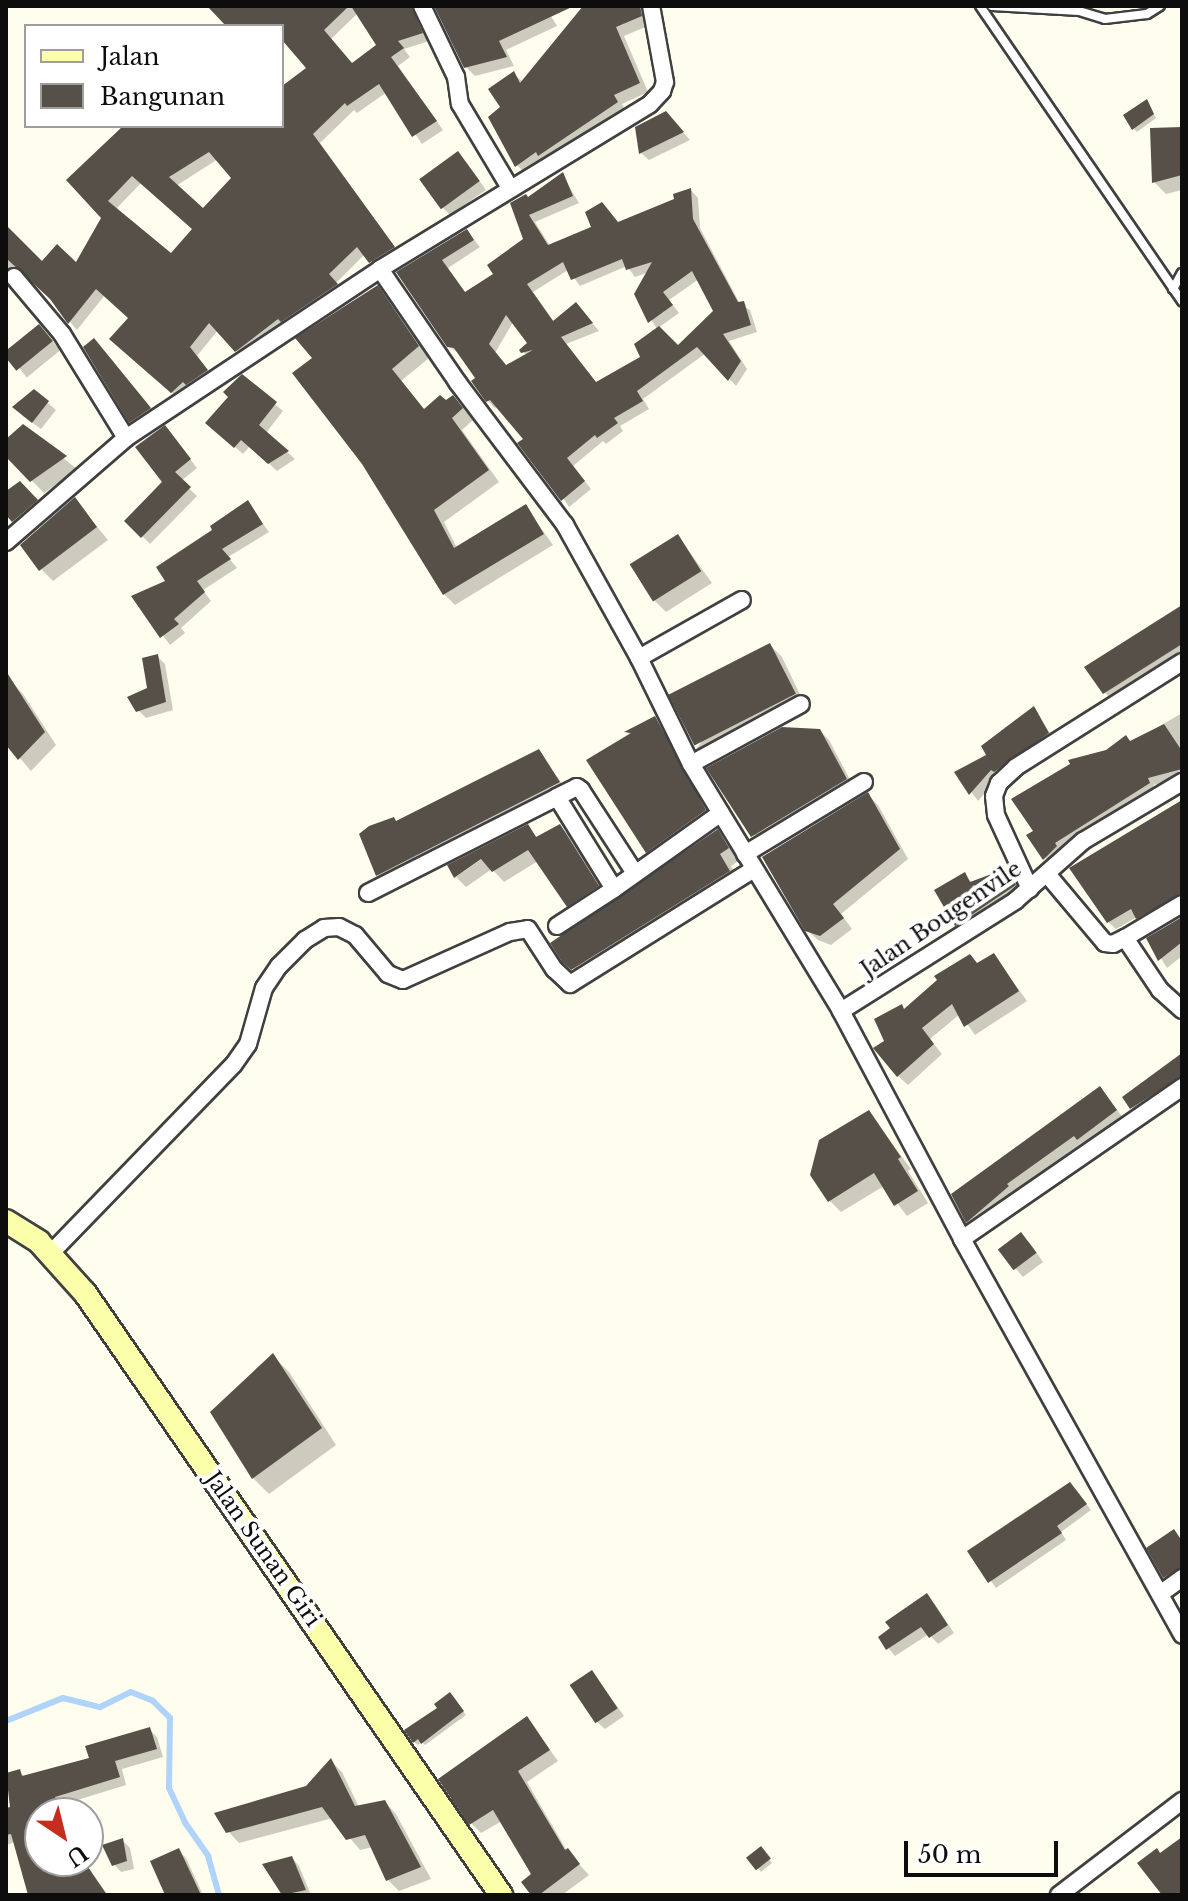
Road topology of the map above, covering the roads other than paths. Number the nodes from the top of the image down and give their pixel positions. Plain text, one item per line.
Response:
1 (422, 6) edge
2 (651, 6) edge
3 (980, 6) edge
4 (992, 6) edge
5 (1160, 6) edge
6 (1077, 9) edge
7 (510, 188) junction
8 (380, 269) junction
9 (1182, 273) edge
10 (14, 277) dead end
11 (1173, 289) junction
12 (1182, 301) edge
13 (126, 438) junction
14 (6, 542) edge
15 (742, 600) dead end
16 (639, 658) junction
17 (1182, 662) edge
18 (801, 704) dead end
19 (691, 764) junction
20 (864, 782) dead end
21 (1182, 782) edge
22 (557, 797) junction
23 (721, 813) junction
24 (745, 854) junction
25 (754, 869) junction
26 (635, 873) junction
27 (1047, 874) junction
28 (614, 889) junction
29 (1030, 889) junction
30 (368, 893) dead end
31 (1182, 904) edge
32 (557, 926) dead end
33 (1125, 938) junction
34 (1182, 1010) edge
35 (841, 1011) junction
36 (1182, 1087) edge
37 (6, 1221) edge
38 (962, 1239) junction
39 (50, 1254) junction
40 (1182, 1578) edge
41 (1160, 1594) junction
42 (1182, 1635) edge
43 (1182, 1801) edge
44 (501, 1895) edge
45 (1059, 1895) edge

1 - 7 street
2 - 7 street
3 - 11 lane
4 - 6 lane
5 - 6 lane
7 - 8 street
8 - 13 street
8 - 16 street
9 - 11 lane
10 - 13 street
11 - 12 lane
13 - 14 street
15 - 16 street
16 - 19 street
17 - 29 street
18 - 19 street
19 - 23 street
20 - 24 street
21 - 27 street, Jalan Bougenvile
22 - 26 street
22 - 28 street
22 - 30 street
23 - 24 street
23 - 26 street
24 - 25 street
25 - 35 street
25 - 39 street
26 - 28 street
27 - 29 street, Jalan Bougenvile
27 - 33 street
28 - 32 street
29 - 35 street, Jalan Bougenvile
31 - 33 street
33 - 34 street
35 - 38 street
36 - 38 street
37 - 39 street, Jalan Sunan Giri
38 - 41 street
39 - 44 street, Jalan Sunan Giri
40 - 41 street
41 - 42 street
43 - 45 street

